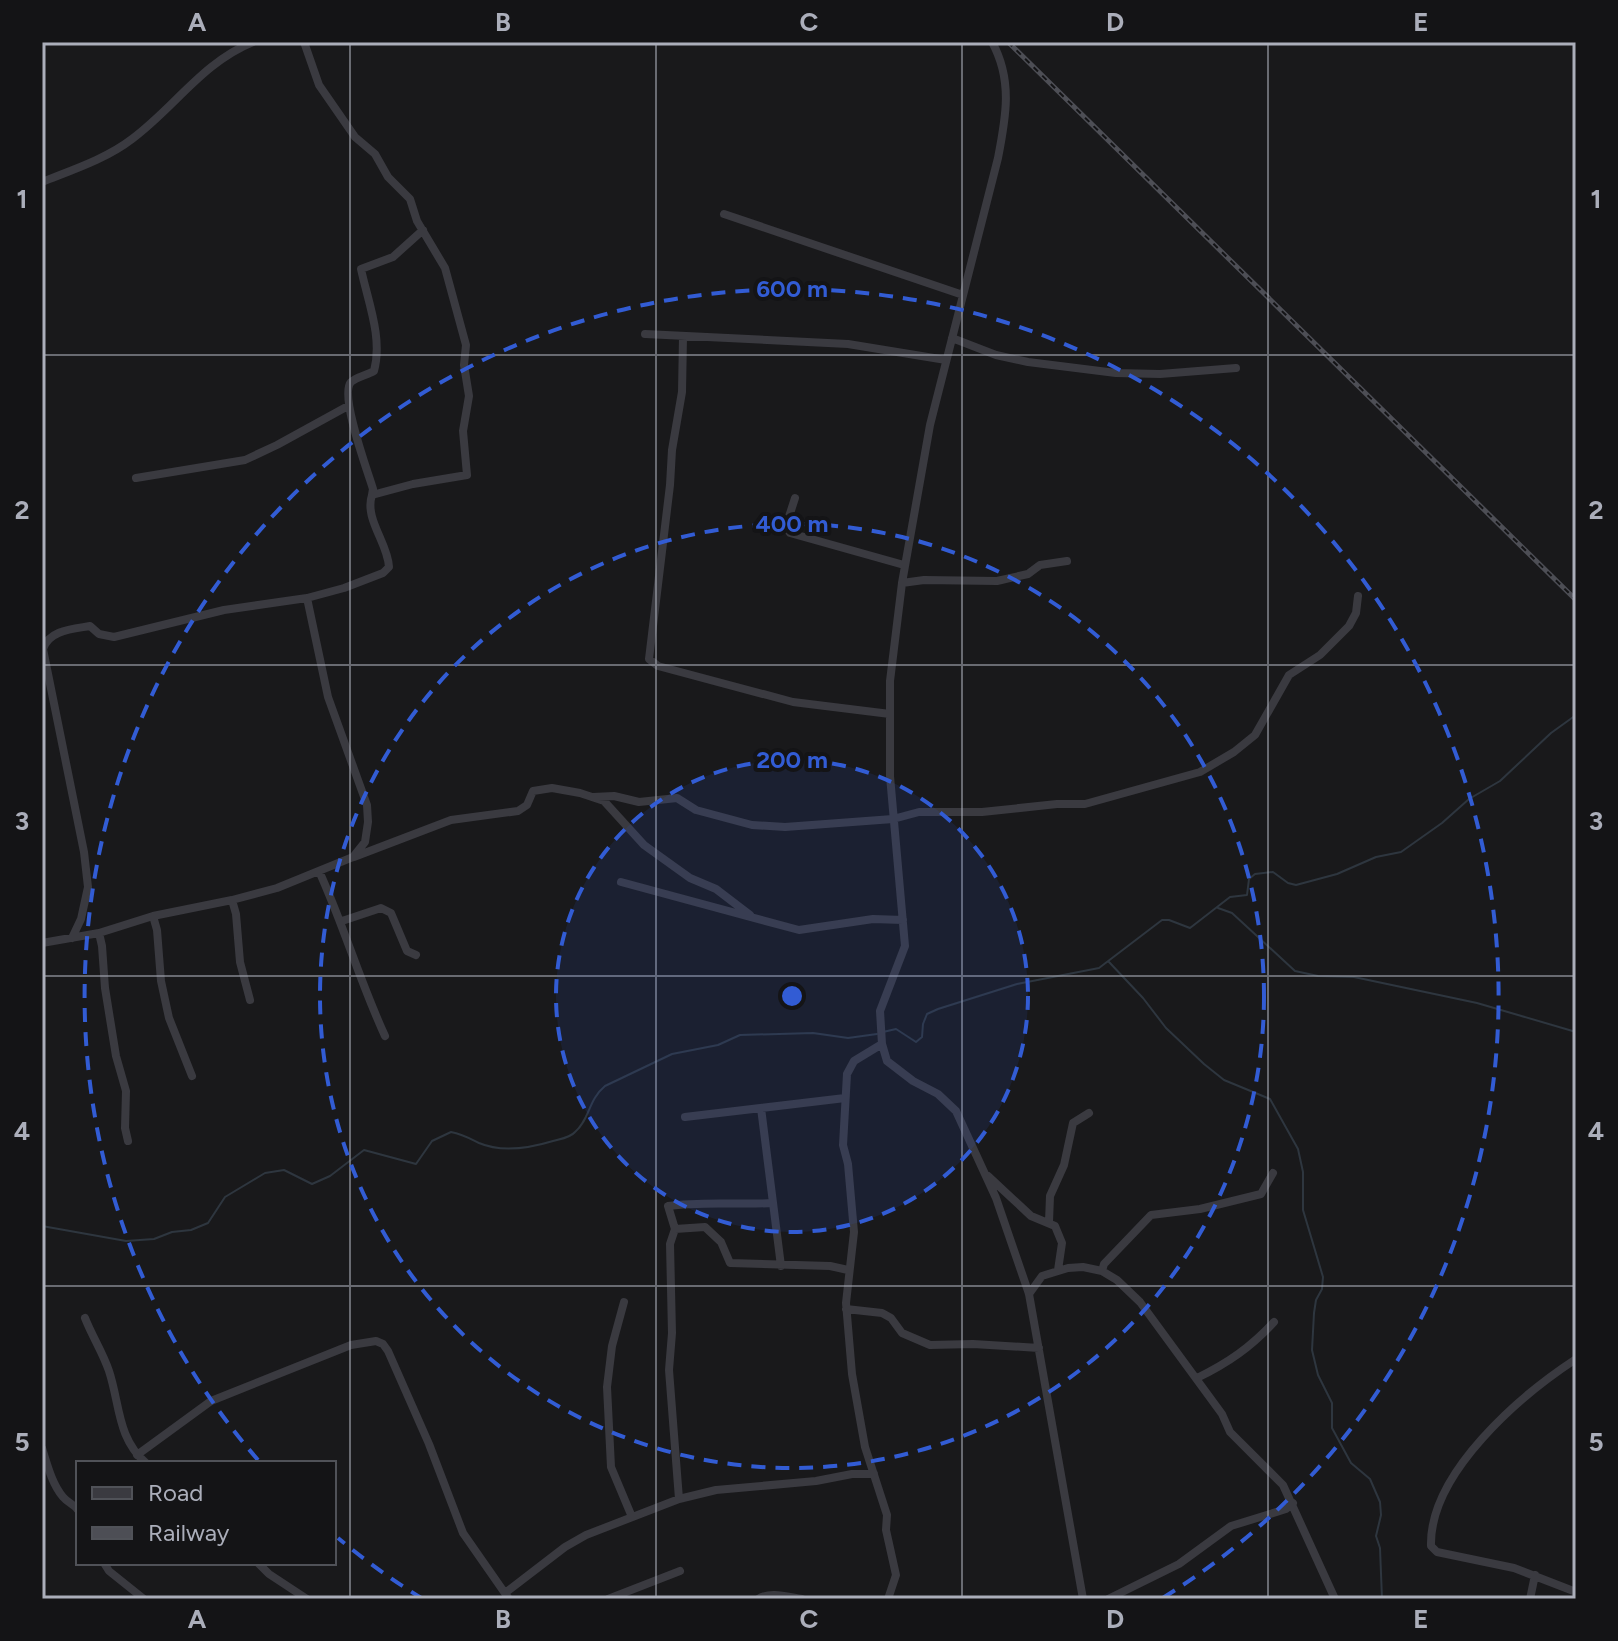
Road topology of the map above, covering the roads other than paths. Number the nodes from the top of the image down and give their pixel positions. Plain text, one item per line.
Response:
1 (253, 42) edge
2 (304, 42) edge
3 (992, 42) edge
4 (42, 182) edge
5 (724, 214) dead end
6 (423, 230) junction
7 (963, 295) junction
8 (645, 334) dead end
9 (683, 337) junction
10 (952, 338) junction
11 (946, 360) junction
12 (1236, 368) dead end
13 (348, 406) junction
14 (136, 478) dead end
15 (372, 495) junction
16 (795, 498) dead end
17 (1067, 561) dead end
18 (904, 565) junction
19 (902, 583) junction
20 (1358, 596) dead end
21 (307, 598) junction
22 (890, 714) junction
23 (593, 797) junction
24 (893, 819) junction
25 (353, 857) junction
26 (319, 871) junction
27 (621, 882) dead end
28 (232, 900) junction
29 (750, 915) junction
30 (153, 916) junction
31 (903, 920) junction
32 (342, 921) junction
33 (99, 933) junction
34 (72, 938) junction
35 (42, 943) edge
36 (416, 955) dead end
37 (250, 1000) dead end
38 (881, 1035) junction
39 (385, 1036) dead end
40 (192, 1076) dead end
41 (845, 1098) junction
42 (761, 1108) junction
43 (1089, 1113) dead end
44 (685, 1117) dead end
45 (128, 1141) dead end
46 (1273, 1173) dead end
47 (987, 1175) junction
48 (773, 1203) junction
49 (1049, 1222) junction
50 (675, 1229) junction
51 (781, 1266) junction
52 (848, 1270) junction
53 (1058, 1270) junction
54 (1102, 1271) junction
55 (1029, 1294) junction
56 (624, 1302) dead end
57 (846, 1309) junction
58 (85, 1318) dead end
59 (1274, 1322) dead end
60 (1039, 1348) junction
61 (1576, 1359) edge
62 (1197, 1378) junction
63 (42, 1448) edge
64 (137, 1455) junction
65 (144, 1461) edge
66 (874, 1474) junction
67 (679, 1499) junction
68 (1293, 1503) junction
69 (76, 1507) edge
70 (632, 1517) junction
71 (105, 1565) edge
72 (260, 1565) edge
73 (680, 1571) dead end
74 (1535, 1575) junction
75 (1576, 1592) edge
76 (507, 1596) edge
77 (144, 1599) edge
78 (307, 1599) edge
79 (608, 1599) edge
80 (758, 1599) edge
81 (802, 1599) edge
82 (888, 1599) edge
83 (1083, 1599) edge
84 (1108, 1599) edge
85 (1335, 1599) edge
86 (1530, 1599) edge

1 - 4 street
2 - 6 street
3 - 7 street
5 - 7 street
6 - 13 street
6 - 15 street
7 - 10 street
8 - 9 street
9 - 11 street
9 - 22 street
10 - 11 street
10 - 12 street
11 - 18 street
13 - 14 street
13 - 15 street
15 - 21 street
16 - 18 street
17 - 19 street
18 - 19 street
19 - 22 street
20 - 24 street
21 - 25 street
21 - 34 street
22 - 24 street
23 - 24 street
23 - 25 street
23 - 29 street
24 - 31 street
25 - 26 street
26 - 28 street
26 - 32 street
27 - 29 street
28 - 30 street
28 - 37 street
29 - 31 street
30 - 33 street
30 - 40 street
31 - 38 street
32 - 36 street
32 - 39 street
33 - 34 street
33 - 45 street
34 - 35 street
38 - 41 street
38 - 47 street
41 - 42 street
41 - 52 street
42 - 44 street
42 - 48 street
43 - 49 street
46 - 54 street
47 - 49 street
47 - 55 street
48 - 50 street
48 - 51 street
49 - 53 street
50 - 51 street
50 - 67 street
51 - 52 street
52 - 57 street
53 - 54 street
53 - 55 street
54 - 62 street
55 - 60 street
56 - 70 street
57 - 60 street
57 - 66 street
58 - 64 street
59 - 62 street
60 - 83 street
61 - 74 street
62 - 68 street
63 - 69 street
64 - 65 street
64 - 76 street
66 - 67 street
66 - 82 street
67 - 70 street
68 - 84 street
68 - 85 street
70 - 76 street
71 - 77 street
72 - 78 street
73 - 79 street
74 - 75 street
74 - 86 street
80 - 81 street

